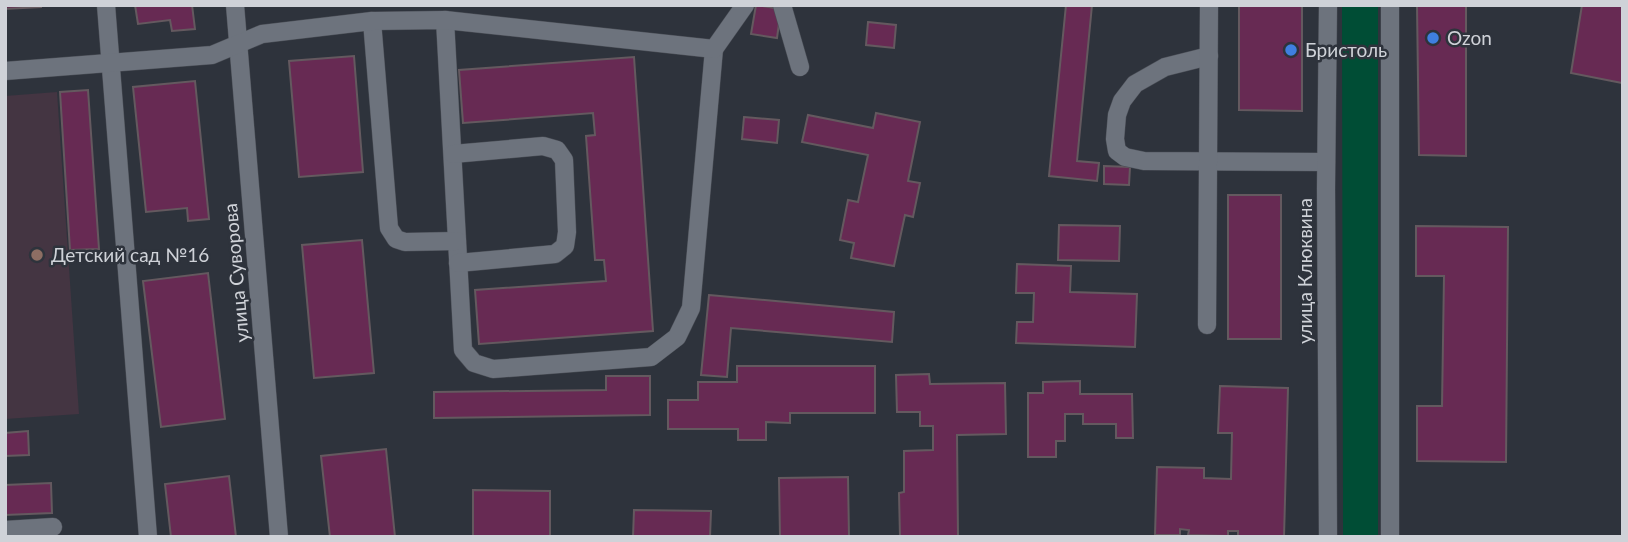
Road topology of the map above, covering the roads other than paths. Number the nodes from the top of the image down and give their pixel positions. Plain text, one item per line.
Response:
1 (106, 5) edge
2 (235, 5) edge
3 (745, 5) edge
4 (782, 5) edge
5 (1209, 5) edge
6 (1328, 5) edge
7 (1390, 5) edge
8 (445, 20) junction
9 (372, 21) junction
10 (238, 45) junction
11 (714, 49) junction
12 (1209, 56) junction
13 (110, 63) junction
14 (800, 66) dead end
15 (5, 71) edge
16 (453, 154) junction
17 (1208, 161) junction
18 (1326, 162) junction
19 (457, 241) junction
20 (458, 263) junction
21 (1207, 325) dead end
22 (53, 527) dead end
23 (5, 530) edge
24 (148, 537) edge
25 (279, 537) edge
26 (1328, 537) edge
27 (1390, 537) edge

1 - 13 street
2 - 10 street, улица Суворова
3 - 11 street
4 - 14 street
5 - 12 street
6 - 18 street, улица Клюквина
7 - 27 street
8 - 9 street
8 - 11 street
8 - 16 street
9 - 10 street
9 - 19 street
10 - 13 street
10 - 25 street, улица Суворова
11 - 20 street
12 - 17 street
12 - 17 street
13 - 15 street
13 - 24 street
16 - 19 street
16 - 20 street
17 - 18 street
17 - 21 street
18 - 26 street, улица Клюквина
19 - 20 street
22 - 23 street

